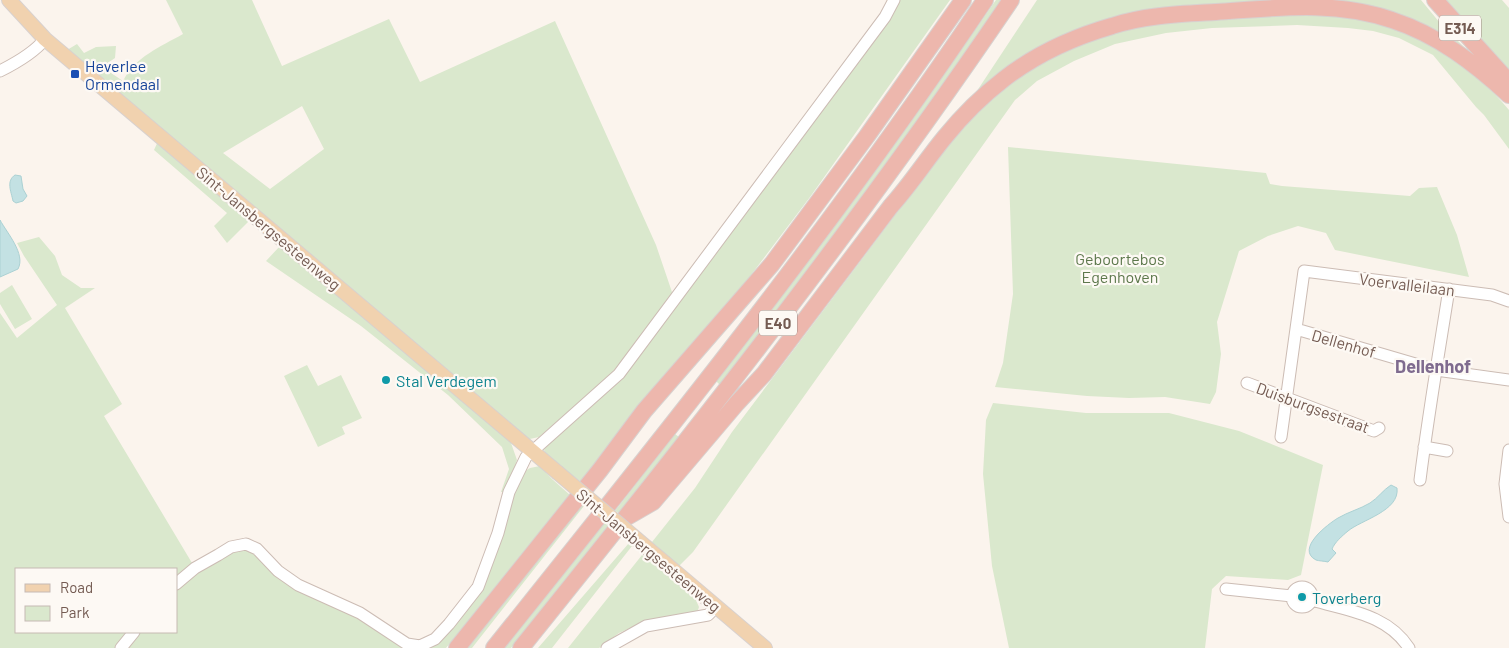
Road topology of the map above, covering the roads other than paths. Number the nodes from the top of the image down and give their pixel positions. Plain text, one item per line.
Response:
1 (9, 0) edge
2 (894, 0) edge
3 (963, 0) edge
4 (985, 0) edge
5 (1011, 0) edge
6 (1435, 0) edge
7 (45, 39) junction
8 (0, 71) edge
9 (1509, 82) edge
10 (1509, 94) edge
11 (925, 124) junction
12 (891, 206) junction
13 (1449, 289) junction
14 (771, 298) junction
15 (1509, 301) edge
16 (1296, 329) junction
17 (1436, 370) junction
18 (1509, 380) edge
19 (1247, 383) dead end
20 (1286, 398) junction
21 (1379, 428) dead end
22 (1281, 437) dead end
23 (1424, 447) junction
24 (1447, 450) dead end
25 (1509, 450) edge
26 (533, 452) junction
27 (600, 470) junction
28 (1420, 480) dead end
29 (626, 517) junction
30 (1509, 517) edge
31 (178, 582) edge
32 (1226, 589) dead end
33 (711, 612) dead end
34 (133, 633) edge
35 (120, 648) edge
36 (457, 648) edge
37 (494, 648) edge
38 (521, 648) edge
39 (607, 648) edge
40 (765, 648) edge
41 (1409, 648) edge

1 - 7 main road, Sint-Jansbergsesteenweg
2 - 26 street
3 - 27 highway
4 - 14 highway, E40
5 - 11 highway, E40
6 - 9 highway, E314
7 - 8 street
7 - 26 main road, Sint-Jansbergsesteenweg
10 - 12 highway
11 - 12 highway
11 - 29 highway, E40
12 - 29 highway
13 - 15 street, Voervalleilaan
13 - 16 street, Voervalleilaan
13 - 17 street
14 - 27 highway
14 - 37 highway, E40
16 - 17 street, Dellenhof
16 - 20 street
17 - 18 street, Dellenhof
17 - 23 street
19 - 20 street, Duisburgsestraat
20 - 21 street, Duisburgsestraat
20 - 22 street
23 - 24 street
23 - 28 street
25 - 30 street
26 - 31 street
26 - 40 main road, Sint-Jansbergsesteenweg, bridge
27 - 36 highway
29 - 38 highway, E40
32 - 41 street
33 - 39 street
34 - 35 street

